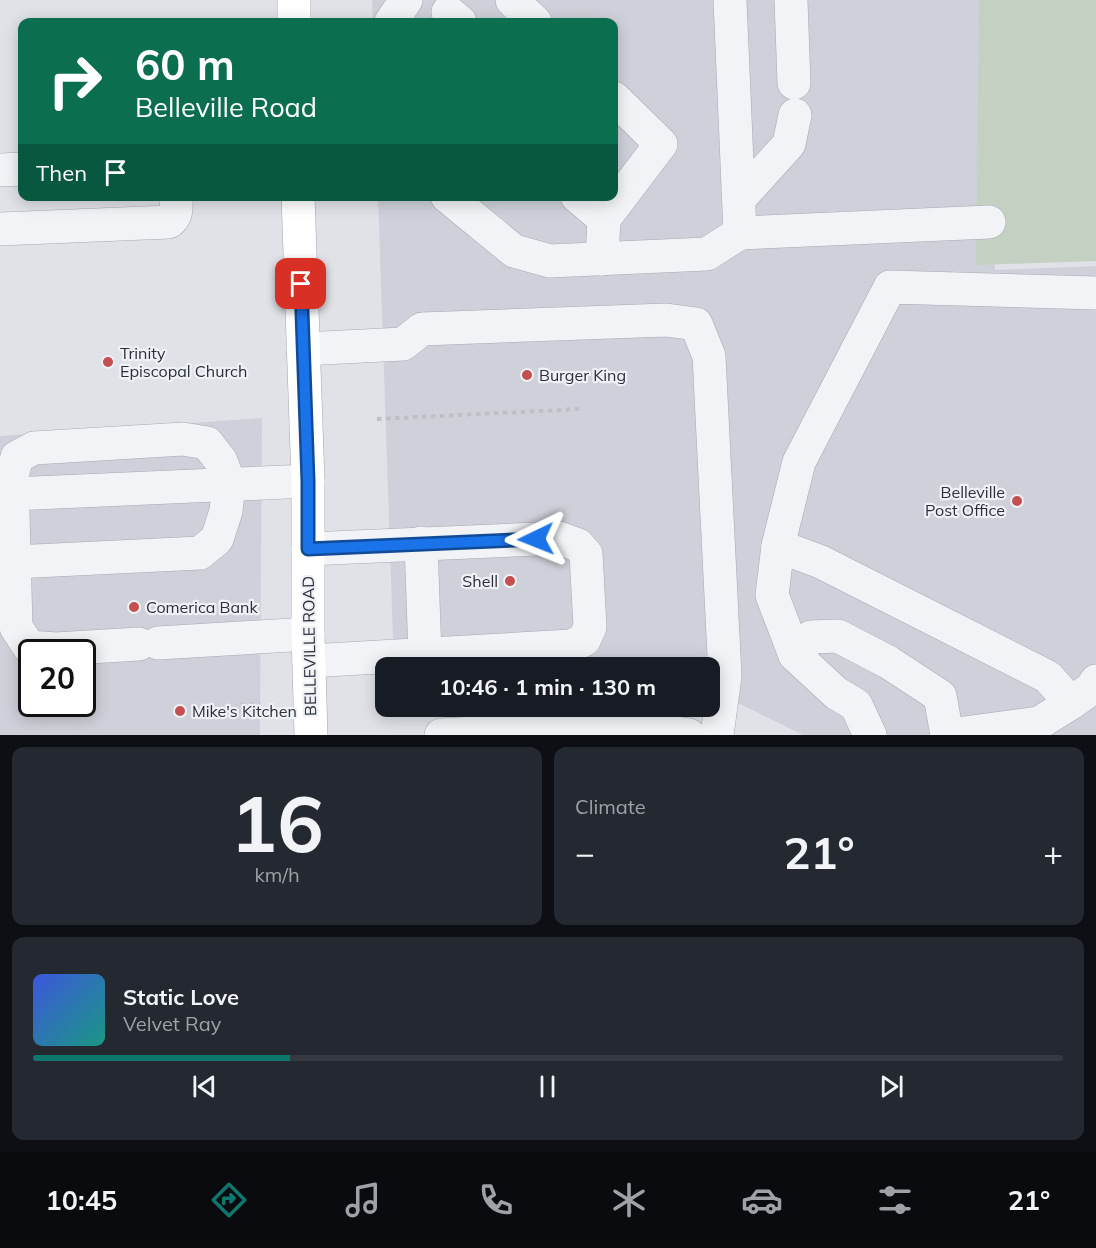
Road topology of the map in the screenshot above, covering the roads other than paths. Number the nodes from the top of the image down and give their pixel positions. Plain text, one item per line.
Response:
1 (294, 0) edge
2 (406, 0) edge
3 (512, 0) edge
4 (730, 0) edge
5 (791, 0) edge
6 (294, 18) edge
7 (394, 18) edge
8 (531, 18) edge
9 (618, 102) edge
10 (18, 169) edge
11 (0, 170) edge
12 (623, 172) edge
13 (739, 199) junction
14 (176, 201) edge
15 (298, 201) edge
16 (453, 201) edge
17 (583, 201) edge
18 (611, 201) edge
19 (604, 219) junction
20 (989, 222) dead end
21 (0, 229) edge
22 (740, 233) junction
23 (602, 259) junction
24 (1096, 292) edge
25 (303, 349) junction
26 (308, 481) junction
27 (230, 483) junction
28 (12, 494) junction
29 (421, 543) junction
30 (778, 546) junction
31 (308, 549) junction
32 (14, 562) junction
33 (309, 647) junction
34 (425, 655) junction
35 (795, 656) junction
36 (494, 657) edge
37 (532, 657) edge
38 (1096, 681) edge
39 (1071, 704) junction
40 (531, 719) edge
41 (311, 735) edge
42 (441, 735) edge
43 (689, 735) edge
44 (717, 735) edge
45 (870, 735) edge
46 (948, 735) edge

1 - 6 main road
2 - 7 street
3 - 8 street
4 - 13 street
5 - 13 street
9 - 12 street
10 - 11 street
13 - 22 street
14 - 21 street
15 - 25 main road, BELLEVILLE ROAD
16 - 23 street
17 - 19 street
18 - 19 street
19 - 23 street
20 - 22 street
22 - 23 street
24 - 30 street
25 - 26 main road, BELLEVILLE ROAD
25 - 44 street
26 - 27 street
26 - 31 main road, BELLEVILLE ROAD
27 - 28 street
27 - 28 street
27 - 32 street
28 - 32 street
29 - 31 street
29 - 34 street
29 - 37 street
30 - 35 street
30 - 39 street
31 - 33 main road, BELLEVILLE ROAD
32 - 33 street
33 - 34 street
33 - 41 main road, BELLEVILLE ROAD
34 - 36 street
35 - 45 street
35 - 46 street
38 - 39 street
39 - 46 street
40 - 42 street
40 - 43 street

